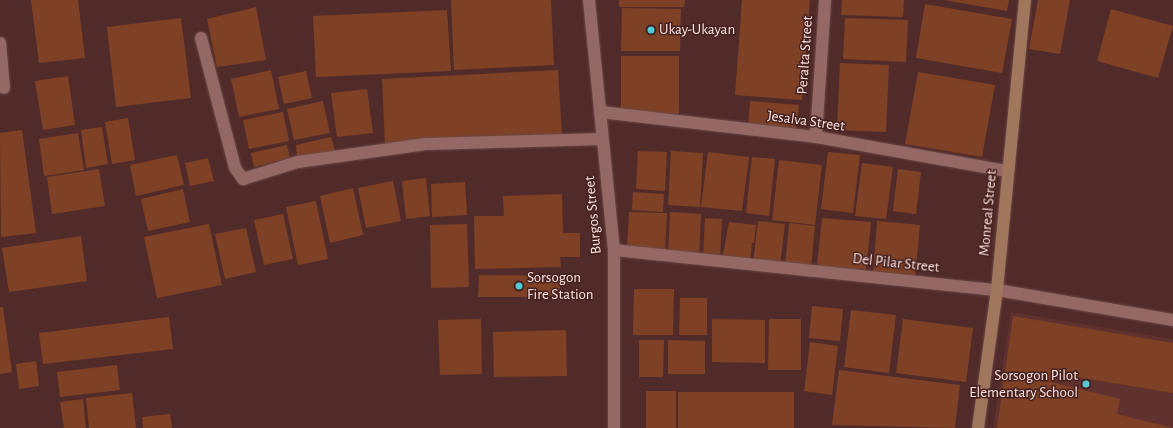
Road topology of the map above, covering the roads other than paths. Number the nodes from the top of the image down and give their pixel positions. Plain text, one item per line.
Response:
1 (589, 0) edge
2 (825, 0) edge
3 (1025, 0) edge
4 (201, 38) dead end
5 (0, 43) edge
6 (4, 88) dead end
7 (600, 112) junction
8 (816, 137) junction
9 (602, 139) junction
10 (1007, 170) junction
11 (614, 250) junction
12 (997, 290) junction
13 (1173, 320) edge
14 (614, 428) edge
15 (978, 428) edge

1 - 7 street, Burgos Street
2 - 8 street, Peralta Street
3 - 10 street, Monreal Street
4 - 9 street
5 - 6 street
7 - 8 street, Jesalva Street
7 - 9 street, Burgos Street
8 - 10 street, Jesalva Street
9 - 11 street, Burgos Street
10 - 12 street, Monreal Street
11 - 12 street, Del Pilar Street
11 - 14 street, Burgos Street
12 - 13 street, Del Pilar Street
12 - 15 street, Monreal Street

